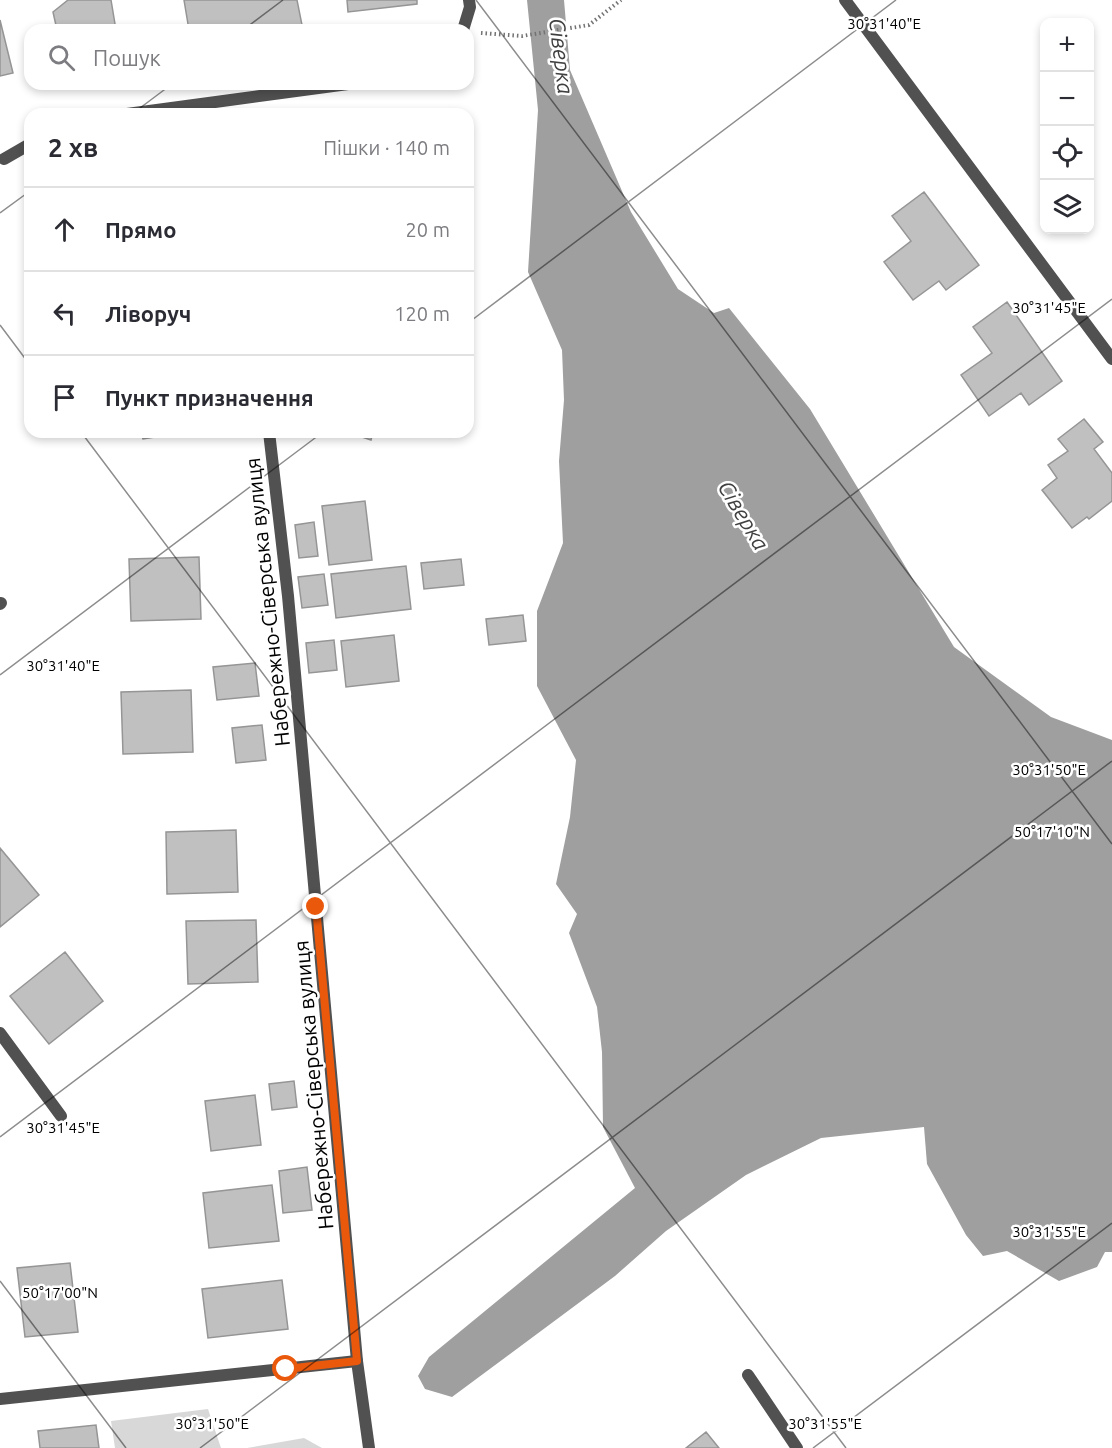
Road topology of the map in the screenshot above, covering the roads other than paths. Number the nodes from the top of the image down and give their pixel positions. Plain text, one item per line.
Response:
1 (469, 0) edge
2 (845, 0) edge
3 (465, 24) edge
4 (314, 90) edge
5 (210, 108) edge
6 (24, 147) edge
7 (4, 159) dead end
8 (1112, 359) edge
9 (271, 438) edge
10 (0, 1033) edge
11 (61, 1116) dead end
12 (357, 1361) junction
13 (748, 1375) dead end
14 (0, 1399) edge
15 (369, 1448) edge
16 (797, 1448) edge

1 - 3 street
2 - 8 street
4 - 5 street
6 - 7 street
9 - 12 street, Набережно-Сіверська вулиця
10 - 11 street
12 - 14 street
12 - 15 street, Набережно-Сіверська вулиця
13 - 16 street

